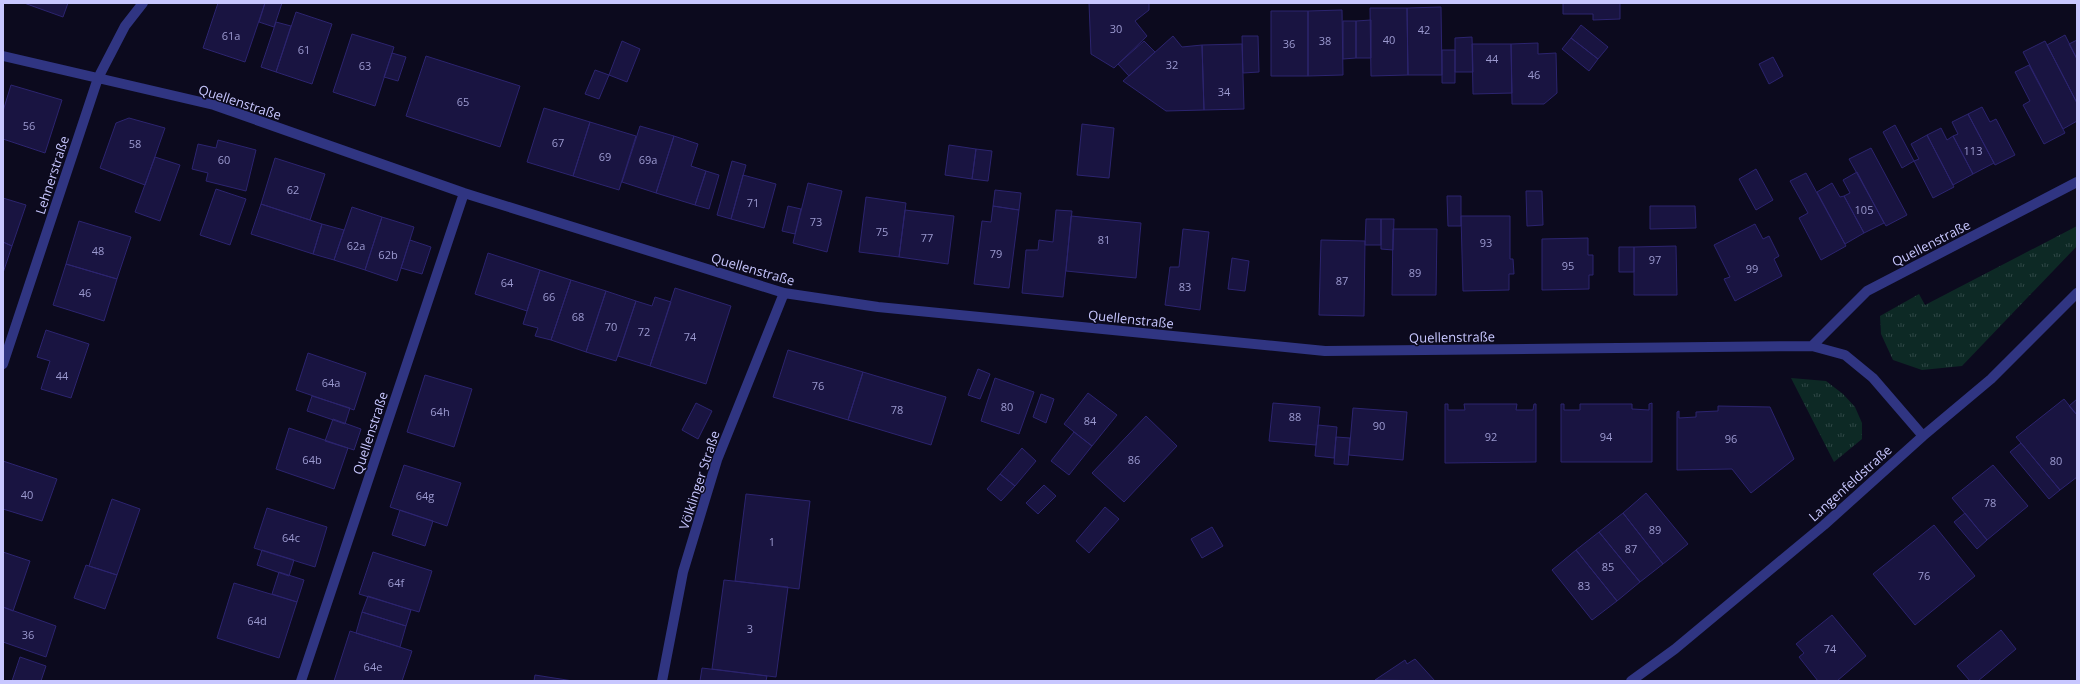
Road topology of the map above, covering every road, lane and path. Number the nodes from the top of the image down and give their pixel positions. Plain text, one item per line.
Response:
1 (143, 3) edge
2 (3, 56) edge
3 (98, 78) junction
4 (2077, 182) edge
5 (464, 193) junction
6 (2077, 293) edge
7 (784, 294) junction
8 (1812, 346) junction
9 (3, 364) edge
10 (1923, 436) junction
11 (301, 681) edge
12 (662, 681) edge
13 (1631, 681) edge

1 - 3 street, Lehnerstraße
2 - 3 street, Quellenstraße
3 - 5 street, Quellenstraße
3 - 9 street, Lehnerstraße
4 - 8 street, Quellenstraße
5 - 7 street, Quellenstraße
5 - 11 street, Quellenstraße
6 - 10 street, Langenfeldstraße
7 - 8 street, Quellenstraße
7 - 12 street, Völklinger Straße
8 - 10 street, Quellenstraße
10 - 13 street, Langenfeldstraße

